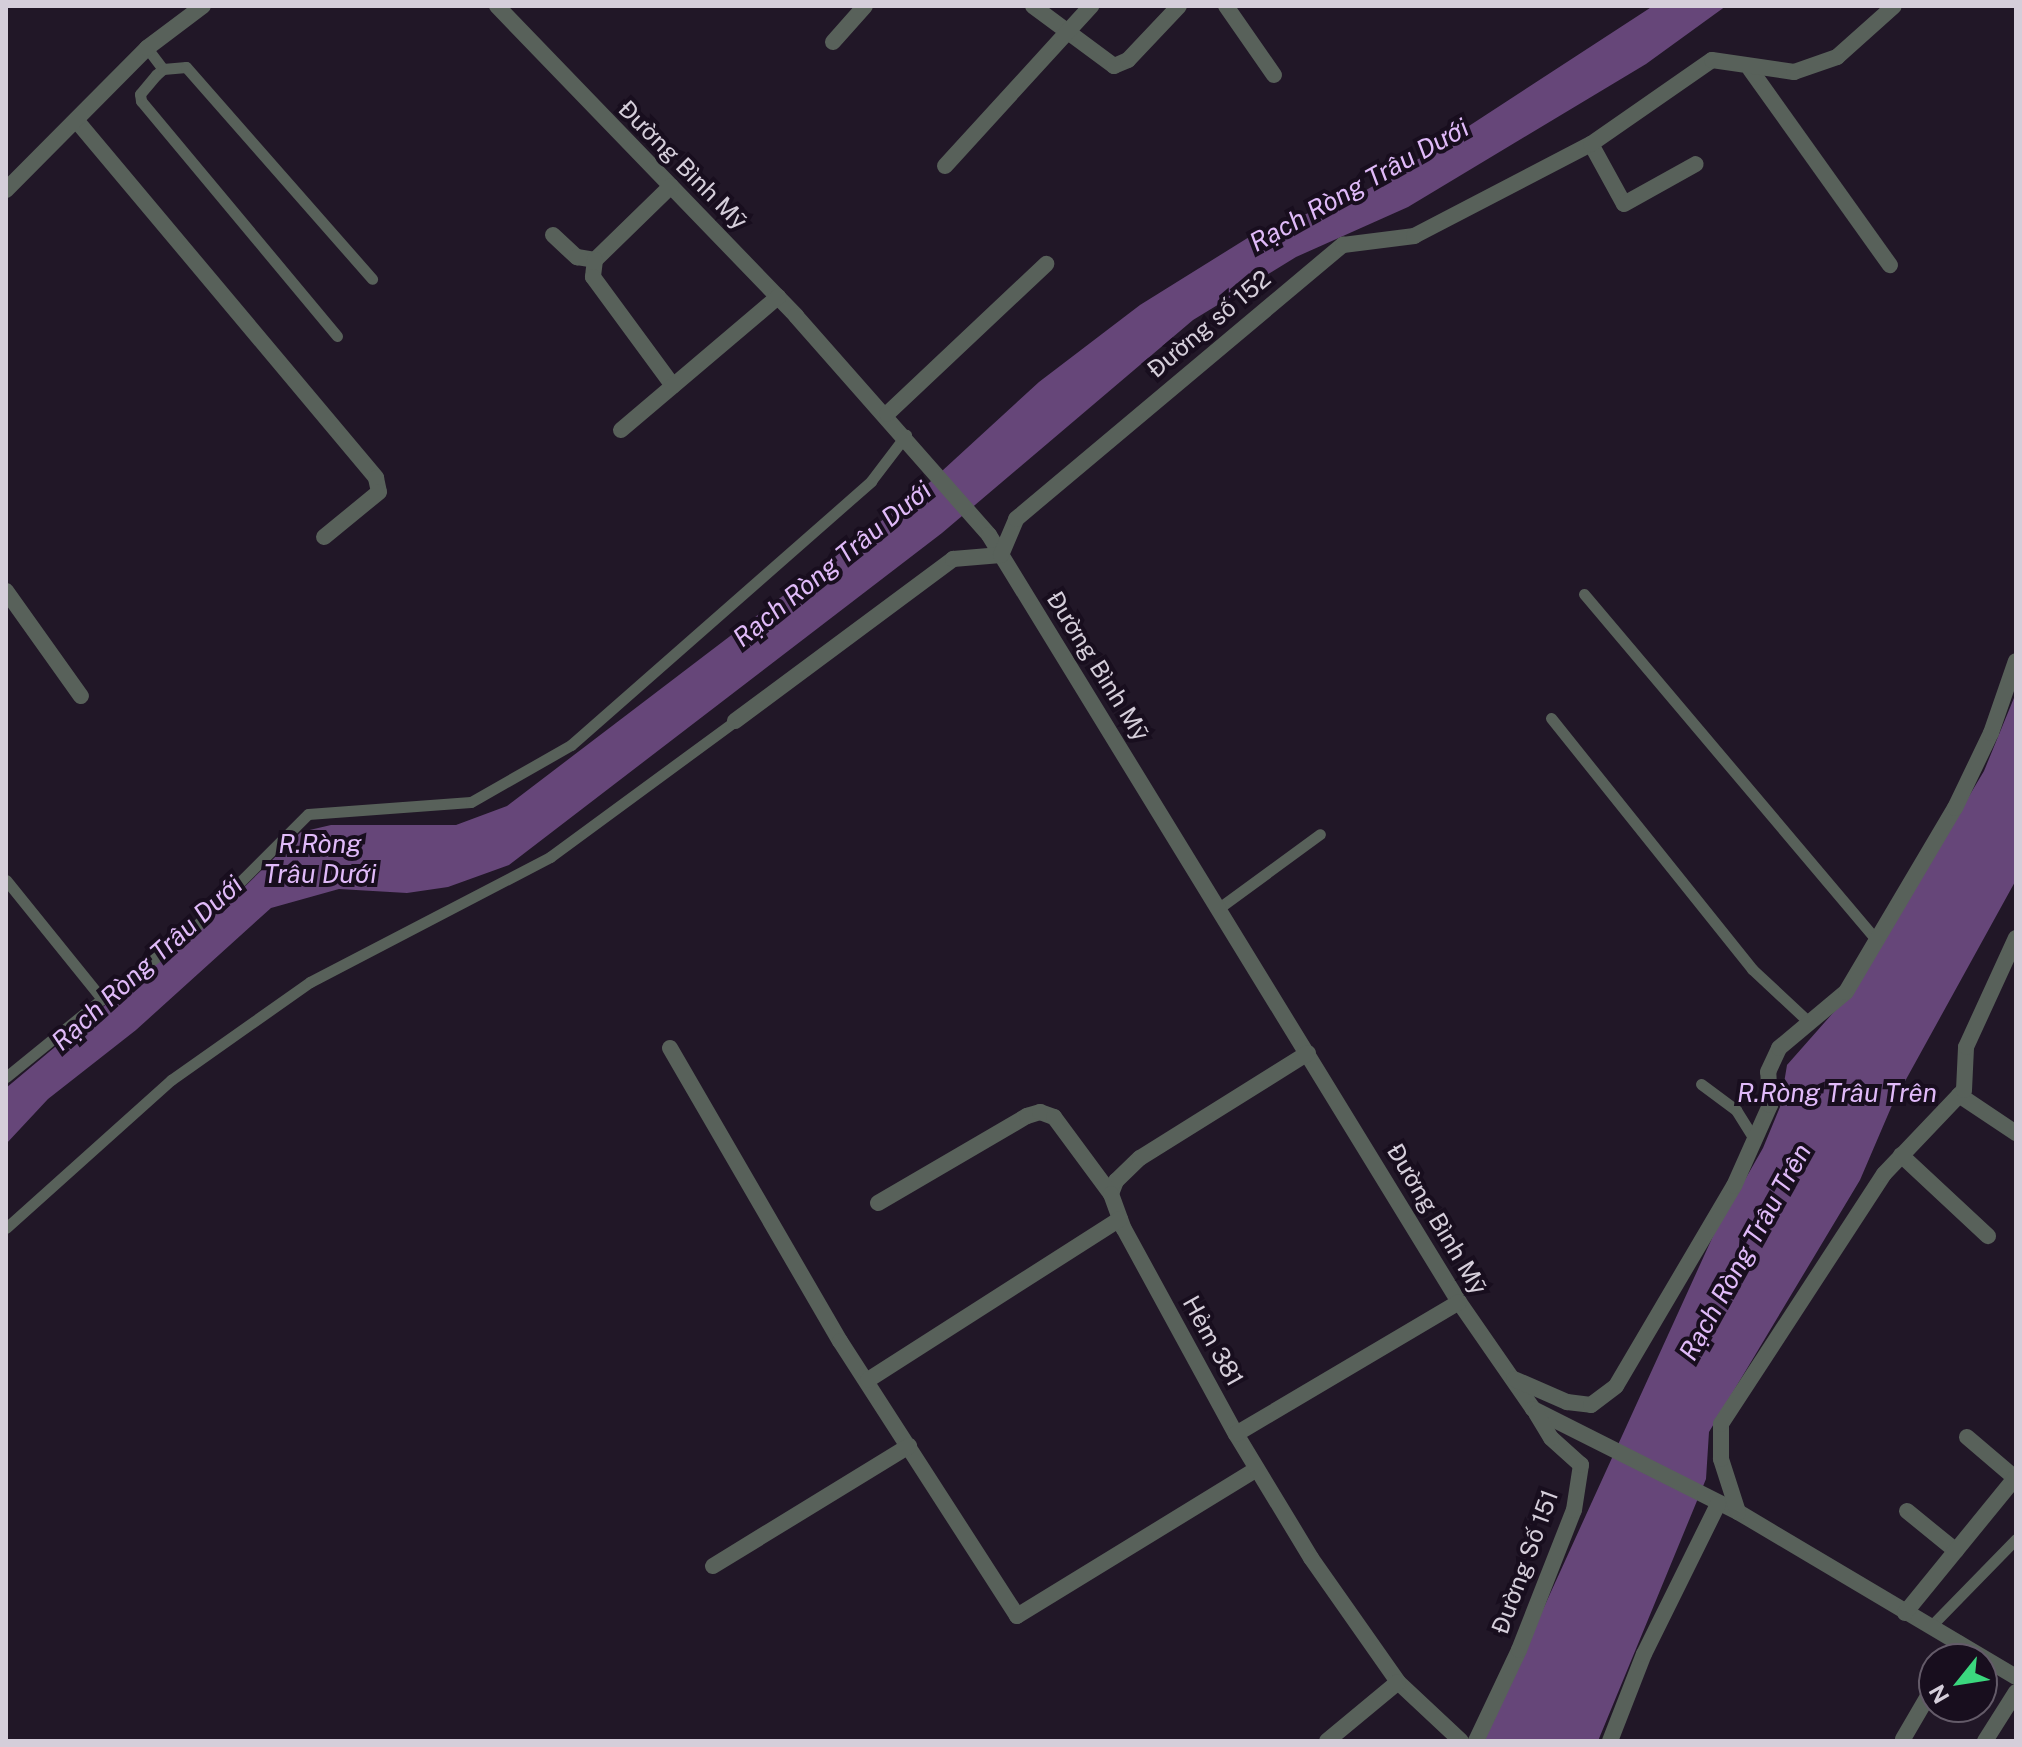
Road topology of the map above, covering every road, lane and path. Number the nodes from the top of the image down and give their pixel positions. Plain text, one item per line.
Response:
1 (203, 6) edge
2 (497, 6) edge
3 (865, 6) edge
4 (1033, 6) edge
5 (1091, 6) edge
6 (1179, 6) edge
7 (1226, 6) edge
8 (1894, 6) edge
9 (1066, 33) junction
10 (833, 42) dead end
11 (147, 48) junction
12 (163, 69) junction
13 (1750, 69) junction
14 (1274, 75) dead end
15 (76, 120) junction
16 (1591, 144) junction
17 (1696, 164) dead end
18 (945, 166) dead end
19 (671, 186) junction
20 (6, 190) edge
21 (553, 235) dead end
22 (595, 260) junction
23 (1046, 264) dead end
24 (1890, 265) dead end
25 (372, 279) dead end
26 (778, 297) junction
27 (337, 336) dead end
28 (673, 386) junction
29 (887, 414) junction
30 (621, 430) dead end
31 (906, 435) junction
32 (324, 537) dead end
33 (1001, 555) junction
34 (6, 591) edge
35 (1584, 594) dead end
36 (2016, 661) edge
37 (81, 696) dead end
38 (1551, 718) dead end
39 (735, 721) joint
40 (1320, 834) dead end
41 (6, 880) edge
42 (1219, 908) junction
43 (2016, 938) edge
44 (1876, 940) junction
45 (102, 999) junction
46 (1810, 1023) junction
47 (670, 1048) dead end
48 (1308, 1053) junction
49 (6, 1077) edge
50 (1701, 1084) dead end
51 (1959, 1095) junction
52 (2016, 1133) edge
53 (1755, 1140) junction
54 (1901, 1155) junction
55 (1111, 1194) junction
56 (878, 1203) dead end
57 (1120, 1219) junction
58 (6, 1228) edge
59 (1988, 1236) dead end
60 (1459, 1302) junction
61 (1506, 1375) junction
62 (868, 1380) junction
63 (1533, 1409) junction
64 (1236, 1434) junction
65 (1967, 1437) dead end
66 (909, 1446) junction
67 (1257, 1469) junction
68 (2015, 1478) edge
69 (1711, 1501) junction
70 (1907, 1511) dead end
71 (1738, 1512) junction
72 (2016, 1539) edge
73 (1956, 1551) junction
74 (713, 1566) dead end
75 (1905, 1613) junction
76 (1930, 1627) junction
77 (1959, 1643) edge
78 (1998, 1666) edge
79 (2016, 1677) edge
80 (1398, 1682) junction
81 (2016, 1692) edge
82 (1918, 1713) edge
83 (1903, 1739) edge
84 (1327, 1741) edge
85 (1461, 1741) edge
86 (1476, 1741) edge
87 (1610, 1741) edge
88 (1985, 1741) edge

1 - 11 street
2 - 19 street, Đường Bình Mỹ
3 - 10 street
4 - 9 street
5 - 9 street
6 - 9 street
7 - 14 street
8 - 13 street, Đường số 152
9 - 18 street
11 - 12 lane
11 - 15 street
12 - 25 lane
12 - 27 lane
13 - 16 street, Đường số 152
13 - 24 street
15 - 20 street
15 - 32 street
16 - 17 street
16 - 33 street, Đường số 152
19 - 22 street
19 - 26 street, Đường Bình Mỹ
21 - 22 street
22 - 28 street
23 - 29 street
26 - 28 street
26 - 29 street, Đường Bình Mỹ
28 - 30 street
29 - 31 street, Đường Bình Mỹ
31 - 33 street, Đường Bình Mỹ
31 - 45 lane
33 - 39 street
33 - 42 street, Đường Bình Mỹ
34 - 37 street
35 - 44 lane
36 - 44 street
38 - 46 lane
39 - 58 lane
40 - 42 lane
41 - 45 lane
42 - 48 street, Đường Bình Mỹ
43 - 51 street
44 - 46 street
45 - 49 lane
46 - 53 street
47 - 62 street
48 - 55 street
48 - 60 street, Đường Bình Mỹ
50 - 53 lane
51 - 52 street
51 - 54 street
53 - 61 street
54 - 59 street
54 - 71 street
55 - 56 street, Hẻm 381
55 - 57 street, Hẻm 381
57 - 62 street
57 - 64 street, Hẻm 381
60 - 61 street, Đường Bình Mỹ
60 - 64 street
61 - 63 street, Đường Bình Mỹ
62 - 66 street
63 - 69 street, Đường Bình Mỹ
63 - 86 street, Đường Số 151
64 - 67 street, Hẻm 381
65 - 68 street
66 - 67 street
66 - 74 street
67 - 80 street, Hẻm 381
68 - 73 street
69 - 71 street
69 - 87 street
70 - 73 street
71 - 75 street
72 - 76 lane
73 - 75 street
75 - 76 street
76 - 77 street
78 - 79 street
80 - 84 street
80 - 85 street, Hẻm 381
81 - 88 street
82 - 83 street

